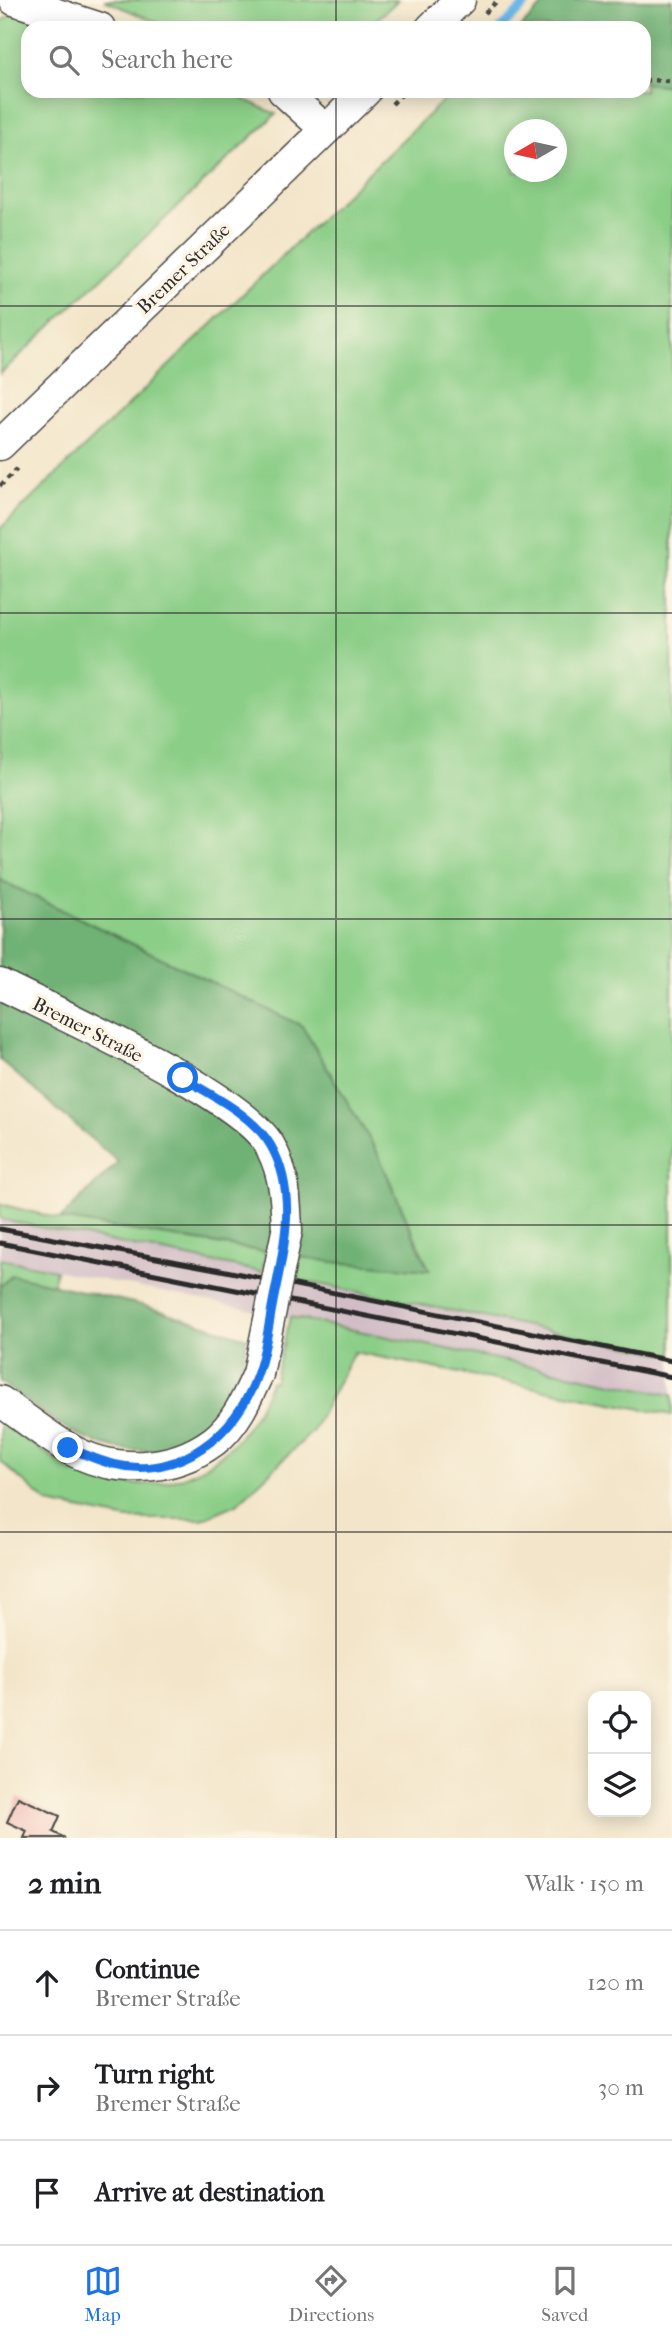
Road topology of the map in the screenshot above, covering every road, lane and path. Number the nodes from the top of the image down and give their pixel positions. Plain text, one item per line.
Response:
1 (14, 0) edge
2 (460, 0) edge
3 (78, 21) edge
4 (438, 21) edge
5 (651, 80) edge
6 (672, 80) edge
7 (291, 98) edge
8 (359, 98) edge
9 (326, 130) junction
10 (0, 445) edge
11 (0, 984) edge
12 (0, 1401) edge

1 - 3 street
2 - 4 street
5 - 6 path
7 - 9 street
8 - 9 street, Bremer Straße
9 - 10 street, Bremer Straße
11 - 12 street, Bremer Straße, bridge

